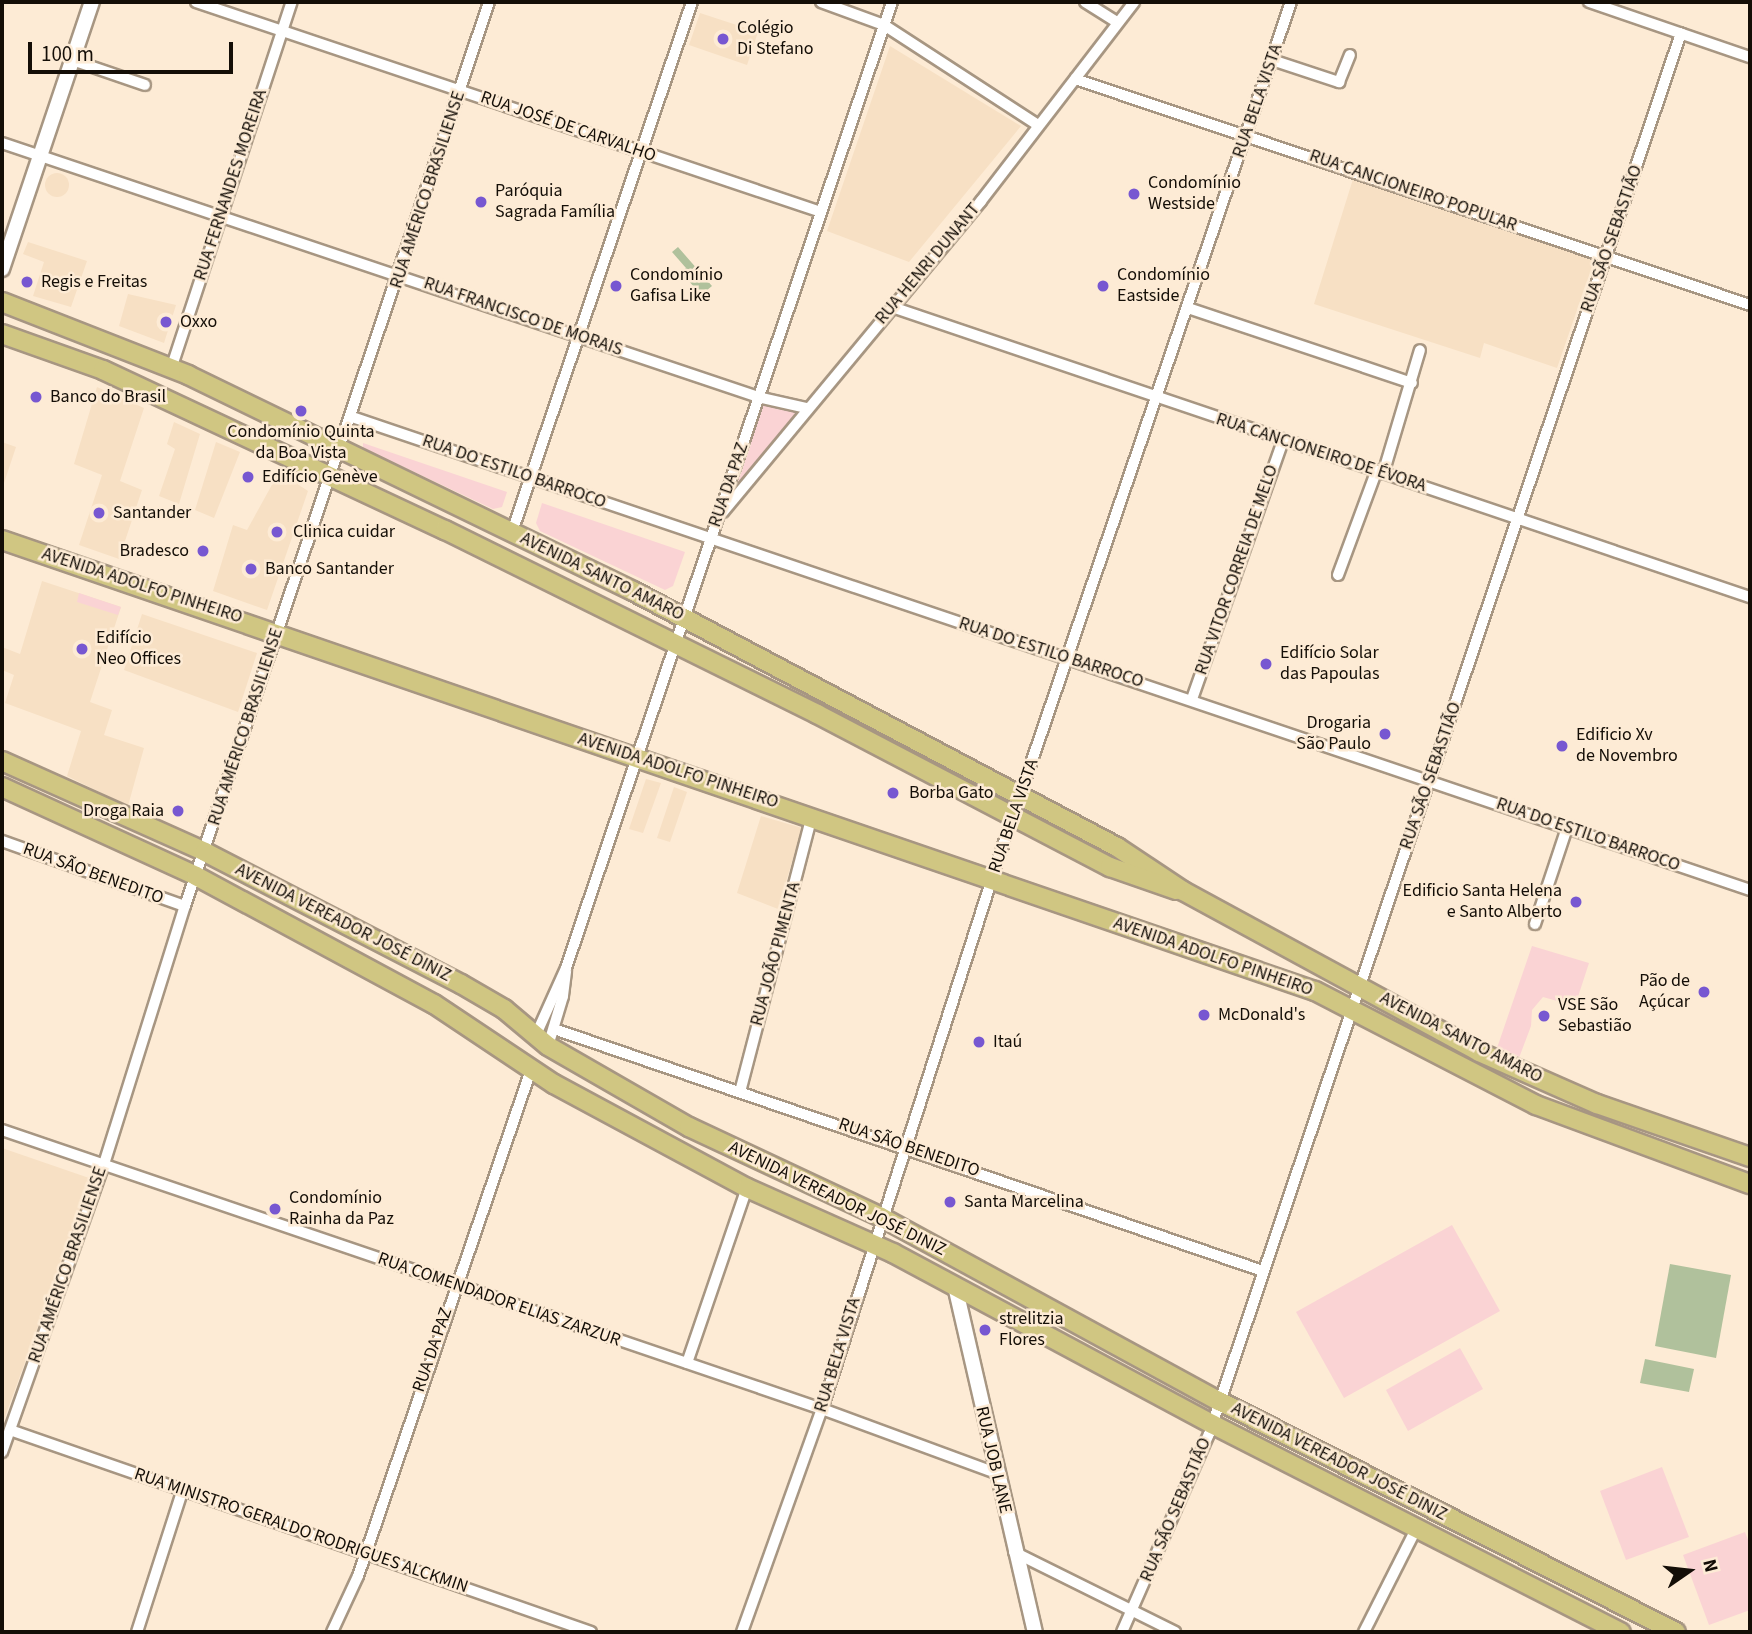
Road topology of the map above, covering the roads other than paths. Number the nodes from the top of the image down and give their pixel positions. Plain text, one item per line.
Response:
1 (92, 2) edge
2 (195, 2) edge
3 (292, 2) edge
4 (489, 2) edge
5 (692, 2) edge
6 (821, 2) edge
7 (892, 2) edge
8 (1085, 2) edge
9 (1134, 2) edge
10 (1291, 2) edge
11 (1589, 2) edge
12 (1117, 22) junction
13 (884, 25) junction
14 (282, 31) junction
15 (1681, 33) junction
16 (1748, 54) edge
17 (1350, 55) dead end
18 (72, 60) junction
19 (1272, 60) junction
20 (1075, 79) junction
21 (145, 85) dead end
22 (461, 90) junction
23 (1038, 125) junction
24 (1245, 135) junction
25 (2, 144) edge
26 (641, 152) junction
27 (39, 156) junction
28 (821, 212) junction
29 (219, 215) junction
30 (1606, 256) junction
31 (2, 269) edge
32 (400, 276) junction
33 (2, 302) edge
34 (1750, 305) edge
35 (892, 307) junction
36 (1188, 308) junction
37 (2, 334) edge
38 (580, 336) junction
39 (1420, 350) dead end
40 (171, 369) junction
41 (1412, 383) junction
42 (758, 397) junction
43 (1157, 397) junction
44 (806, 408) junction
45 (352, 417) junction
46 (1283, 440) junction
47 (341, 449) junction
48 (1380, 473) junction
49 (331, 477) junction
50 (532, 477) junction
51 (1517, 517) junction
52 (716, 521) junction
53 (512, 532) junction
54 (710, 539) junction
55 (2, 540) edge
56 (502, 558) junction
57 (1338, 575) dead end
58 (1750, 597) edge
59 (684, 618) junction
60 (277, 632) junction
61 (676, 642) junction
62 (1069, 659) junction
63 (1192, 699) junction
64 (636, 757) junction
65 (2, 761) edge
66 (1430, 782) junction
67 (2, 787) edge
68 (1022, 798) junction
69 (812, 816) junction
70 (1015, 817) junction
71 (1567, 828) junction
72 (2, 841) edge
73 (205, 852) junction
74 (196, 876) junction
75 (992, 880) junction
76 (1750, 890) edge
77 (1183, 891) junction
78 (185, 906) junction
79 (1535, 924) dead end
80 (566, 968) junction
81 (1360, 984) junction
82 (1352, 1008) junction
83 (546, 1037) junction
84 (532, 1068) junction
85 (740, 1093) junction
86 (2, 1129) edge
87 (905, 1146) junction
88 (1750, 1157) edge
89 (104, 1164) junction
90 (1750, 1184) edge
91 (747, 1188) junction
92 (881, 1217) junction
93 (872, 1243) junction
94 (1263, 1271) junction
95 (455, 1286) junction
96 (955, 1286) junction
97 (687, 1363) junction
98 (1219, 1401) junction
99 (822, 1409) junction
100 (1212, 1424) junction
101 (10, 1430) junction
102 (2, 1452) edge
103 (996, 1473) junction
104 (183, 1489) junction
105 (1416, 1529) junction
106 (1014, 1552) junction
107 (365, 1555) junction
108 (1132, 1611) junction
109 (137, 1632) edge
110 (332, 1632) edge
111 (592, 1632) edge
112 (742, 1632) edge
113 (1035, 1632) edge
114 (1122, 1632) edge
115 (1175, 1632) edge
116 (1364, 1632) edge
117 (1618, 1632) edge
118 (1676, 1632) edge

1 - 18 street
2 - 14 street, RUA JOSÉ DE CARVALHO
3 - 14 street, RUA FERNANDES MOREIRA
4 - 22 street, RUA AMÉRICO BRASILIENSE
5 - 26 street
6 - 13 street
7 - 13 street, RUA DA PAZ
8 - 12 street
9 - 12 street, RUA HENRI DUNANT
10 - 19 street, RUA BELA VISTA
11 - 15 street
12 - 20 street, RUA HENRI DUNANT
13 - 23 street
13 - 28 street, RUA DA PAZ
14 - 22 street, RUA JOSÉ DE CARVALHO
14 - 29 street, RUA FERNANDES MOREIRA
15 - 16 street
15 - 30 street, RUA SÃO SEBASTIÃO
17 - 19 street
18 - 21 street
18 - 27 street
19 - 24 street, RUA BELA VISTA
20 - 23 street, RUA HENRI DUNANT
20 - 24 street, RUA CANCIONEIRO POPULAR
22 - 26 street, RUA JOSÉ DE CARVALHO
22 - 32 street, RUA AMÉRICO BRASILIENSE
23 - 35 street, RUA HENRI DUNANT
24 - 30 street, RUA CANCIONEIRO POPULAR
24 - 36 street, RUA BELA VISTA
25 - 27 street, RUA FRANCISCO DE MORAIS
26 - 28 street, RUA JOSÉ DE CARVALHO
26 - 38 street
27 - 29 street, RUA FRANCISCO DE MORAIS
27 - 31 street
28 - 42 street, RUA DA PAZ
29 - 32 street, RUA FRANCISCO DE MORAIS
29 - 40 street, RUA FERNANDES MOREIRA
30 - 34 street, RUA CANCIONEIRO POPULAR
30 - 51 street, RUA SÃO SEBASTIÃO
32 - 38 street, RUA FRANCISCO DE MORAIS
32 - 45 street, RUA AMÉRICO BRASILIENSE
33 - 40 main road, AVENIDA SANTO AMARO
35 - 43 street, RUA CANCIONEIRO DE ÉVORA
35 - 44 street, RUA HENRI DUNANT
36 - 41 street
36 - 43 street, RUA BELA VISTA
37 - 49 main road, AVENIDA SANTO AMARO
38 - 42 street, RUA FRANCISCO DE MORAIS
38 - 50 street
39 - 41 street
40 - 47 main road, AVENIDA SANTO AMARO
41 - 48 street
42 - 44 street, RUA FRANCISCO DE MORAIS
42 - 52 street, RUA DA PAZ
43 - 46 street, RUA CANCIONEIRO DE ÉVORA
43 - 62 street, RUA BELA VISTA
44 - 52 street, RUA HENRI DUNANT
45 - 47 street, RUA AMÉRICO BRASILIENSE
45 - 50 street, RUA DO ESTILO BARROCO
46 - 48 street, RUA CANCIONEIRO DE ÉVORA
46 - 63 street, RUA VITOR CORREIA DE MELO
47 - 49 street, RUA AMÉRICO BRASILIENSE
47 - 53 main road, AVENIDA SANTO AMARO
48 - 51 street, RUA CANCIONEIRO DE ÉVORA
48 - 57 street
49 - 56 main road, AVENIDA SANTO AMARO
49 - 60 street, RUA AMÉRICO BRASILIENSE
50 - 53 street
50 - 54 street, RUA DO ESTILO BARROCO
51 - 58 street, RUA CANCIONEIRO DE ÉVORA
51 - 66 street, RUA SÃO SEBASTIÃO
52 - 54 street, RUA DA PAZ
53 - 56 main road
53 - 59 main road, AVENIDA SANTO AMARO
54 - 59 street, RUA DA PAZ
54 - 62 street, RUA DO ESTILO BARROCO
55 - 60 main road, AVENIDA ADOLFO PINHEIRO
56 - 61 main road, AVENIDA SANTO AMARO
59 - 61 street, RUA DA PAZ
59 - 68 main road, AVENIDA SANTO AMARO
60 - 64 main road, AVENIDA ADOLFO PINHEIRO
60 - 73 street, RUA AMÉRICO BRASILIENSE
61 - 64 street, RUA DA PAZ
61 - 70 main road, AVENIDA SANTO AMARO
62 - 63 street, RUA DO ESTILO BARROCO
62 - 68 street, RUA BELA VISTA
63 - 66 street, RUA DO ESTILO BARROCO
64 - 69 main road, AVENIDA ADOLFO PINHEIRO
64 - 80 street, RUA DA PAZ
65 - 73 main road, AVENIDA VEREADOR JOSÉ DINIZ
66 - 71 street, RUA DO ESTILO BARROCO
66 - 81 street, RUA SÃO SEBASTIÃO
67 - 74 main road, AVENIDA VEREADOR JOSÉ DINIZ
68 - 70 street, RUA BELA VISTA
68 - 77 main road, AVENIDA SANTO AMARO
69 - 75 main road, AVENIDA ADOLFO PINHEIRO
69 - 85 street, RUA JOÃO PIMENTA
70 - 75 street, RUA BELA VISTA
70 - 77 main road, AVENIDA SANTO AMARO
71 - 76 street, RUA DO ESTILO BARROCO
71 - 79 street
72 - 78 street, RUA SÃO BENEDITO
73 - 74 street, RUA AMÉRICO BRASILIENSE
73 - 83 main road, AVENIDA VEREADOR JOSÉ DINIZ
74 - 78 street, RUA AMÉRICO BRASILIENSE
74 - 84 main road, AVENIDA VEREADOR JOSÉ DINIZ
75 - 82 main road, AVENIDA ADOLFO PINHEIRO
75 - 87 street, RUA BELA VISTA
77 - 81 main road, AVENIDA SANTO AMARO
78 - 89 street, RUA AMÉRICO BRASILIENSE
80 - 83 street, RUA DA PAZ
80 - 83 street, RUA DA PAZ
81 - 82 street, RUA SÃO SEBASTIÃO
81 - 88 main road, AVENIDA SANTO AMARO
82 - 90 main road, AVENIDA SANTO AMARO
82 - 94 street, RUA SÃO SEBASTIÃO
83 - 85 street, RUA SÃO BENEDITO
83 - 92 main road, AVENIDA VEREADOR JOSÉ DINIZ
84 - 91 main road, AVENIDA VEREADOR JOSÉ DINIZ
84 - 95 street, RUA DA PAZ
85 - 87 street, RUA SÃO BENEDITO
86 - 89 street, RUA COMENDADOR ELIAS ZARZUR
87 - 92 street, RUA BELA VISTA
87 - 94 street, RUA SÃO BENEDITO
89 - 95 street, RUA COMENDADOR ELIAS ZARZUR
89 - 101 street, RUA AMÉRICO BRASILIENSE
91 - 93 main road, AVENIDA VEREADOR JOSÉ DINIZ
91 - 97 street
92 - 93 street, RUA BELA VISTA
92 - 98 main road, AVENIDA VEREADOR JOSÉ DINIZ
93 - 96 main road, AVENIDA VEREADOR JOSÉ DINIZ
93 - 99 street, RUA BELA VISTA
94 - 98 street, RUA SÃO SEBASTIÃO
95 - 97 street, RUA COMENDADOR ELIAS ZARZUR
95 - 107 street, RUA DA PAZ
96 - 100 main road, AVENIDA VEREADOR JOSÉ DINIZ
96 - 103 street, RUA JOB LANE
97 - 99 street, RUA COMENDADOR ELIAS ZARZUR
98 - 100 street, RUA SÃO SEBASTIÃO
98 - 118 main road, AVENIDA VEREADOR JOSÉ DINIZ
99 - 103 street, RUA COMENDADOR ELIAS ZARZUR
99 - 112 street, RUA BELA VISTA
100 - 105 main road, AVENIDA VEREADOR JOSÉ DINIZ
100 - 108 street, RUA SÃO SEBASTIÃO
101 - 102 street, RUA AMÉRICO BRASILIENSE
101 - 104 street, RUA MINISTRO GERALDO RODRIGUES ALCKMIN
103 - 106 street, RUA JOB LANE
104 - 107 street, RUA MINISTRO GERALDO RODRIGUES ALCKMIN
104 - 109 street
105 - 116 street
105 - 117 main road, AVENIDA VEREADOR JOSÉ DINIZ
106 - 108 street
106 - 113 street, RUA JOB LANE
107 - 110 street, RUA DA PAZ
107 - 111 street, RUA MINISTRO GERALDO RODRIGUES ALCKMIN
108 - 114 street, RUA SÃO SEBASTIÃO
108 - 115 street

